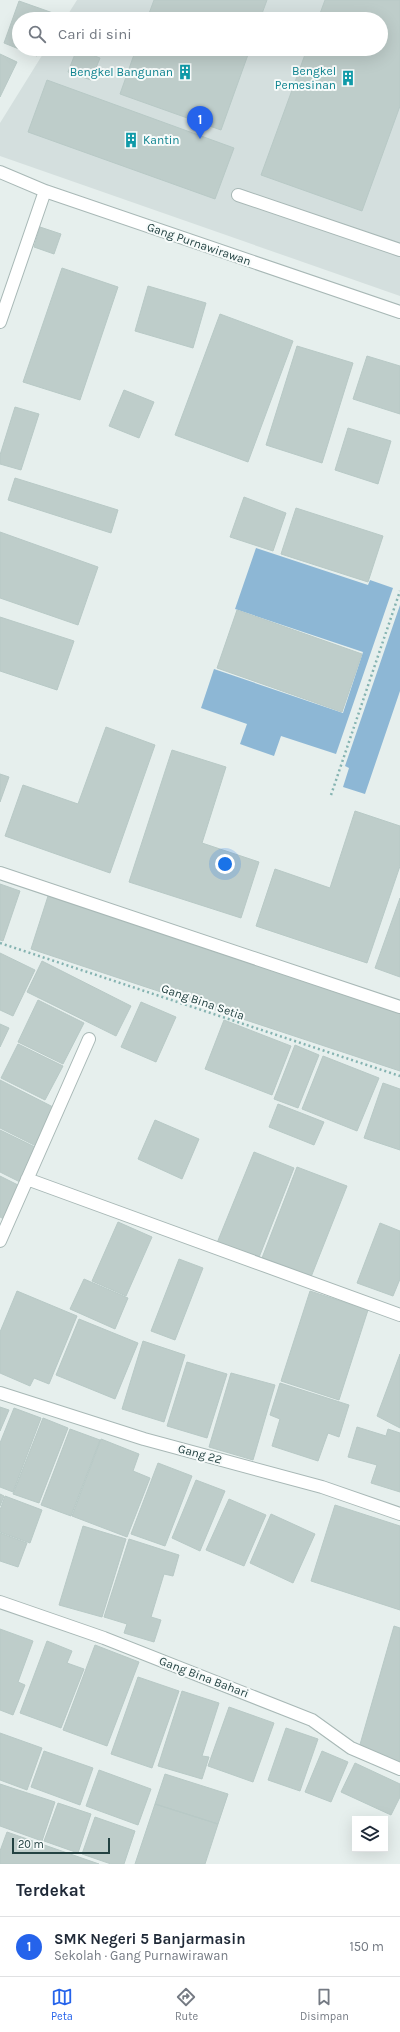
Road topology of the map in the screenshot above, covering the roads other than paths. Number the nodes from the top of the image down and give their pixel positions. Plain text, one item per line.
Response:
1 (0, 172) edge
2 (45, 191) junction
3 (238, 195) dead end
4 (400, 250) edge
5 (400, 312) edge
6 (0, 322) edge
7 (0, 872) edge
8 (400, 1007) edge
9 (89, 1039) dead end
10 (27, 1179) junction
11 (0, 1241) edge
12 (400, 1315) edge
13 (0, 1393) edge
14 (400, 1514) edge
15 (0, 1602) edge
16 (400, 1769) edge

1 - 2 street, Gang Purnawirawan
2 - 5 street, Gang Purnawirawan
2 - 6 street
3 - 4 street
7 - 8 street
9 - 10 street
10 - 11 street
10 - 12 street
13 - 14 street, Gang 22
15 - 16 street, Gang Bina Bahari

